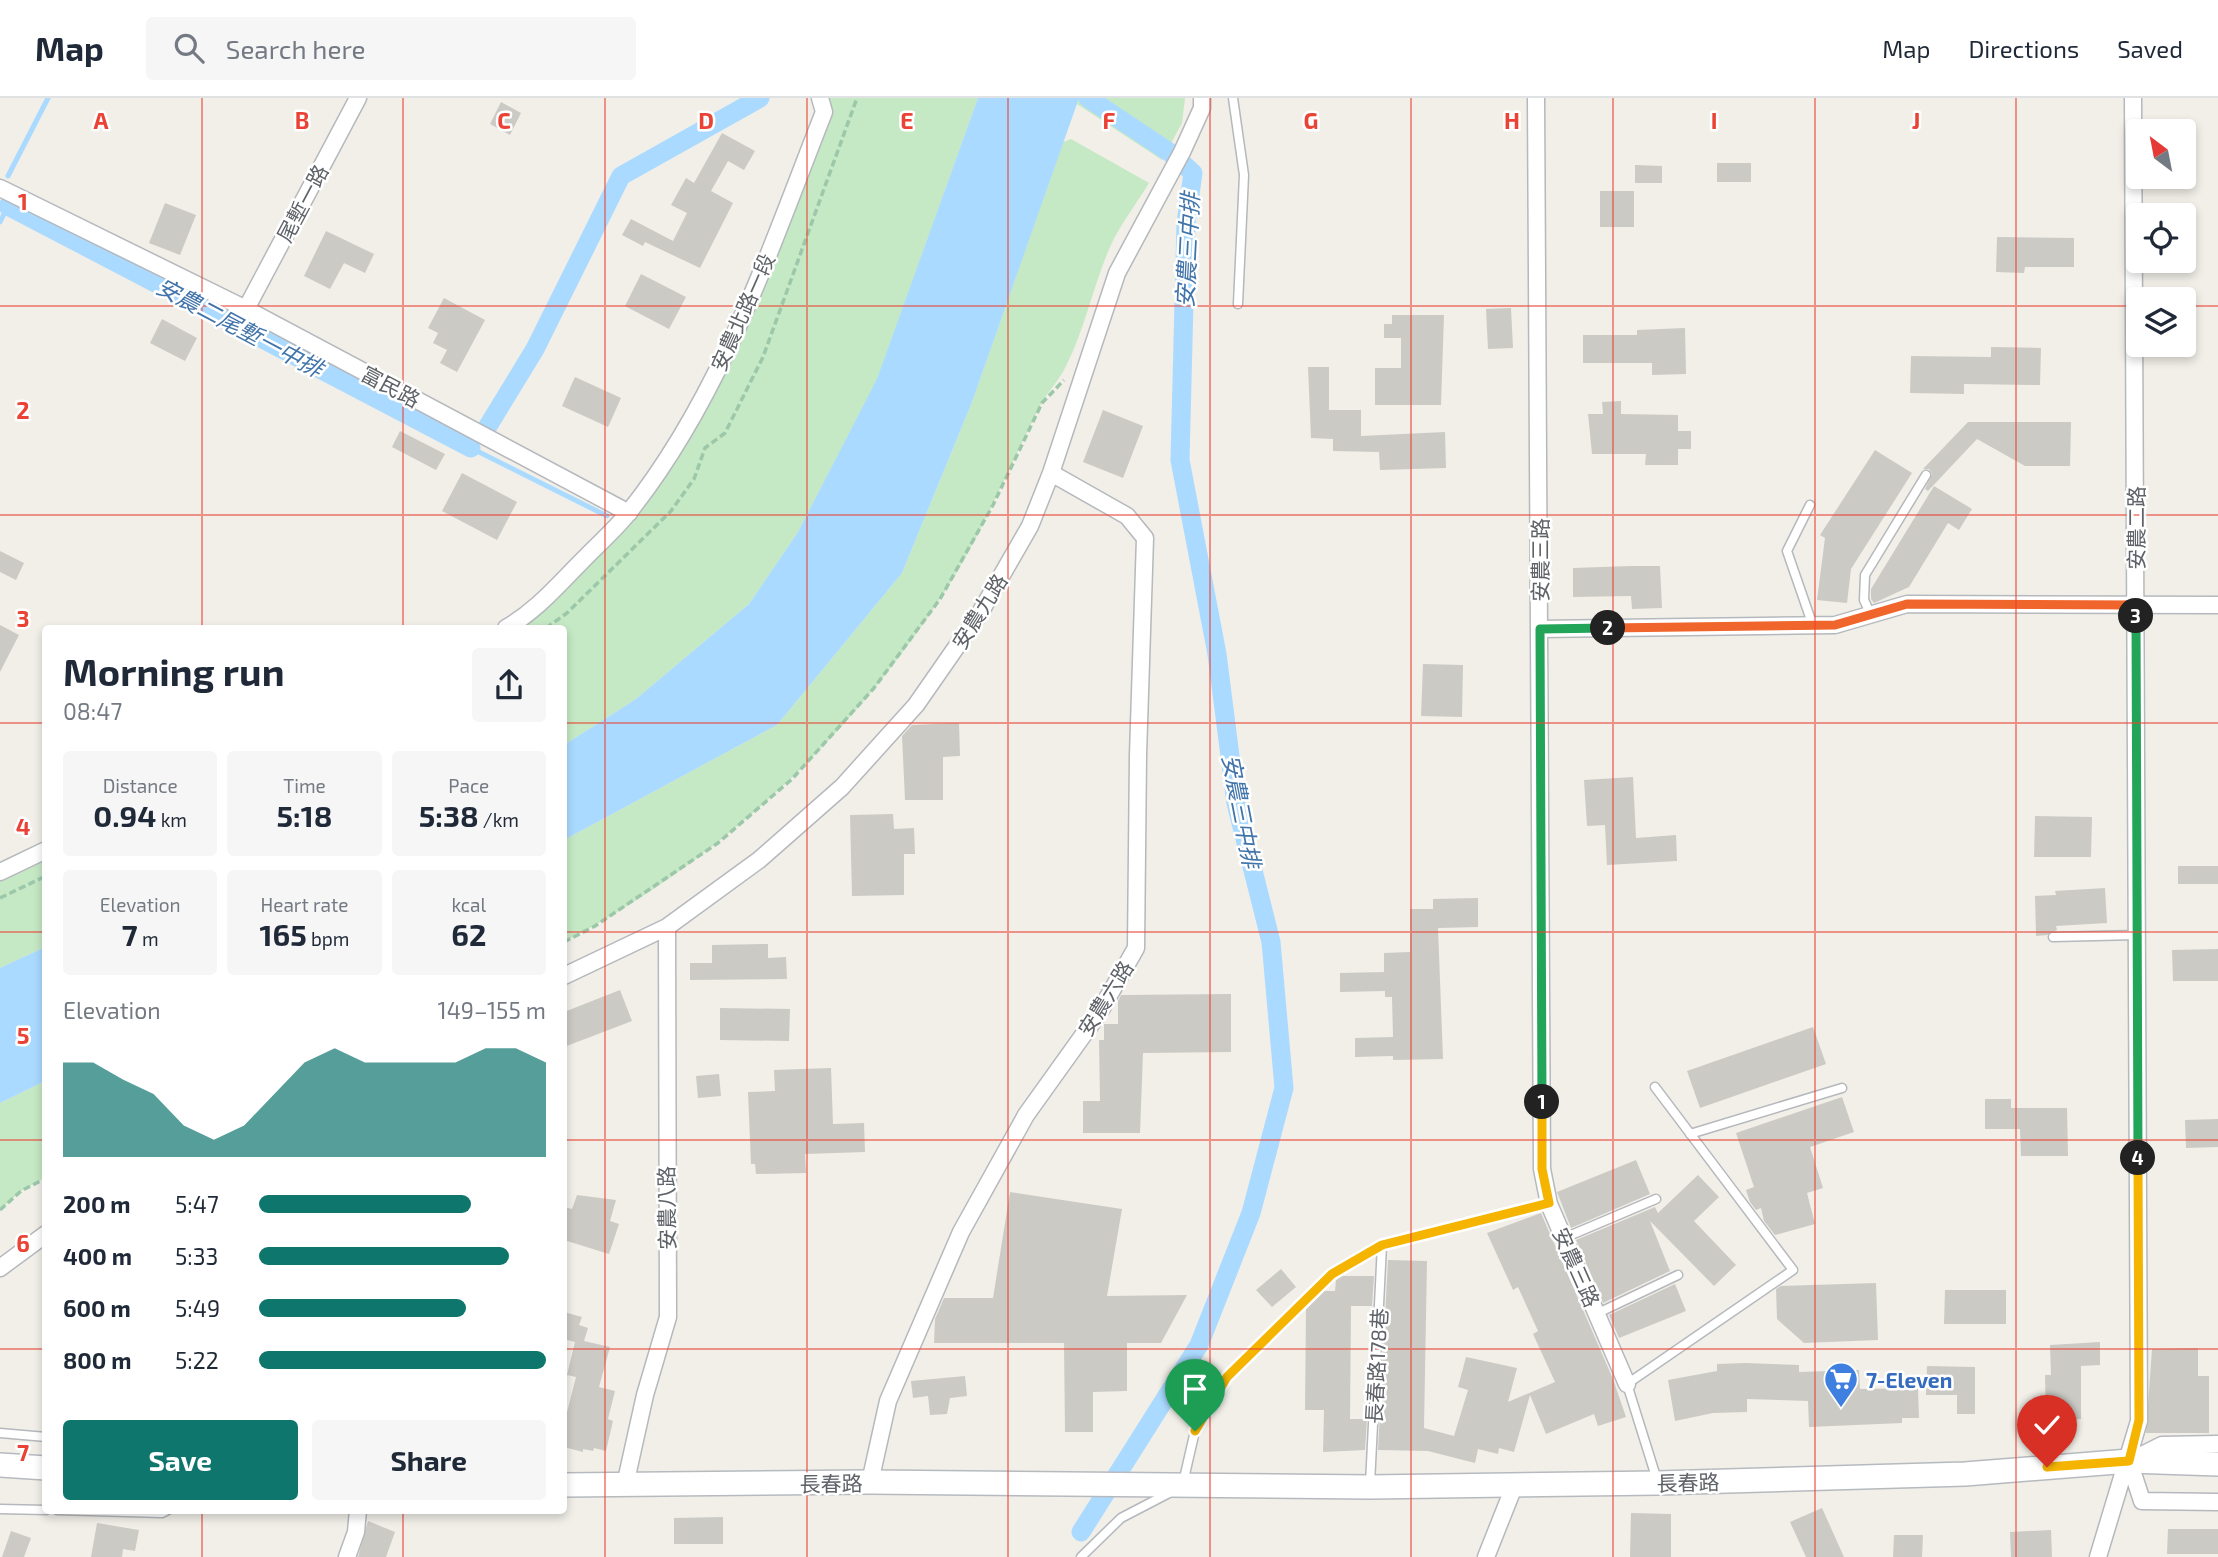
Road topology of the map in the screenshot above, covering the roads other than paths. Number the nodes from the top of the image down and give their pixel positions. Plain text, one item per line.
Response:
1 (358, 98) edge
2 (820, 98) edge
3 (1202, 98) edge
4 (1233, 98) edge
5 (1536, 98) edge
6 (2133, 98) edge
7 (1, 190) edge
8 (1238, 304) dead end
9 (246, 309) junction
10 (1051, 473) junction
11 (1926, 475) dead end
12 (1810, 505) dead end
13 (629, 513) junction
14 (2136, 605) junction
15 (2218, 605) edge
16 (1871, 615) junction
17 (511, 625) edge
18 (1813, 626) junction
19 (1540, 629) junction
20 (42, 852) edge
21 (0, 872) edge
22 (667, 926) junction
23 (2137, 935) junction
24 (2053, 937) dead end
25 (567, 975) edge
26 (1654, 1087) dead end
27 (1842, 1088) dead end
28 (1690, 1134) junction
29 (1656, 1199) dead end
30 (1549, 1203) junction
31 (42, 1237) edge
32 (1564, 1238) junction
33 (1382, 1245) junction
34 (0, 1268) edge
35 (1678, 1275) dead end
36 (1598, 1313) junction
37 (1627, 1384) junction
38 (0, 1433) edge
39 (42, 1437) edge
40 (2218, 1444) edge
41 (2129, 1461) junction
42 (2218, 1464) edge
43 (0, 1465) edge
44 (42, 1468) edge
45 (870, 1482) junction
46 (1658, 1483) junction
47 (567, 1485) edge
48 (625, 1485) junction
49 (1515, 1485) junction
50 (1182, 1486) junction
51 (1370, 1487) junction
52 (2218, 1502) edge
53 (0, 1509) edge
54 (42, 1510) edge
55 (358, 1514) edge
56 (347, 1557) edge
57 (1081, 1557) edge
58 (1486, 1557) edge
59 (2098, 1557) edge

1 - 9 street, 尾塹一路
2 - 13 street, 安農北路一段
3 - 10 street, 安農九路
4 - 8 lane
5 - 19 street, 安農三路
6 - 14 street, 安農二路
7 - 9 street, 富民路
9 - 13 street, 富民路
10 - 22 street, 安農九路
10 - 45 street, 安農六路
11 - 16 lane
12 - 18 lane
13 - 17 street, 安農北路一段
14 - 15 street
14 - 16 street
14 - 23 street, 安農二路
16 - 18 street
18 - 19 street
19 - 30 street, 安農三路
20 - 21 street
22 - 25 street, 安農九路
22 - 48 street, 安農八路
23 - 24 lane
23 - 41 street, 安農二路
26 - 28 lane
27 - 28 lane
28 - 37 lane
29 - 32 lane
30 - 32 street, 安農三路
30 - 33 lane
31 - 34 street
32 - 36 street, 安農三路
33 - 50 lane
33 - 51 lane, 長春路178巷
35 - 36 lane
36 - 37 street, 安農三路
37 - 46 lane
38 - 39 lane
40 - 41 street
41 - 42 street, 長春路
41 - 46 street, 長春路
41 - 52 street
41 - 59 street, 安農二路
43 - 44 street
45 - 48 street, 長春路
45 - 50 street, 長春路
46 - 49 street, 長春路
47 - 48 street, 長春路
49 - 51 street, 長春路
49 - 58 street
50 - 51 street, 長春路
50 - 57 lane
53 - 54 lane
55 - 56 street

